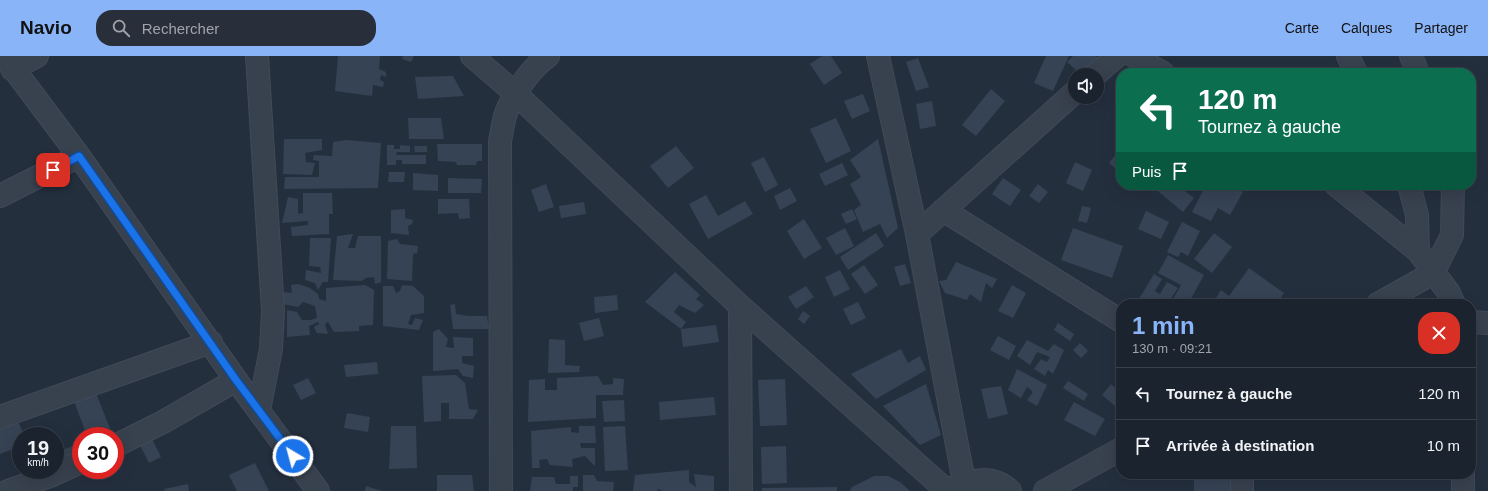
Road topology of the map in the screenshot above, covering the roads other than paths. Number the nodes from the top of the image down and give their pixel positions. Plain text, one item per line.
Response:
1 (37, 56) edge
2 (257, 56) edge
3 (472, 56) edge
4 (548, 56) edge
5 (878, 56) edge
6 (1117, 56) edge
7 (1134, 56) edge
8 (1348, 56) edge
9 (1412, 56) edge
10 (8, 62) edge
11 (1103, 68) edge
12 (1154, 68) edge
13 (1354, 68) edge
14 (1416, 68) edge
15 (516, 94) junction
16 (1068, 98) edge
17 (79, 156) junction
18 (1342, 190) edge
19 (1410, 190) edge
20 (1453, 190) edge
21 (0, 196) edge
22 (943, 210) junction
23 (917, 234) junction
24 (1418, 250) junction
25 (1433, 273) junction
26 (1387, 299) edge
27 (1452, 299) edge
28 (740, 306) junction
29 (1116, 318) edge
30 (1476, 322) edge
31 (1488, 323) edge
32 (211, 342) junction
33 (236, 380) junction
34 (259, 410) junction
35 (0, 417) edge
36 (124, 442) edge
37 (1116, 452) edge
38 (72, 466) edge
39 (1242, 479) edge
40 (1463, 479) edge
41 (953, 488) edge
42 (8, 491) edge
43 (318, 491) edge
44 (501, 491) edge
45 (741, 491) edge
46 (1010, 491) edge
47 (1045, 491) edge
48 (1242, 491) edge
49 (1463, 491) edge

1 - 10 street
2 - 34 street
3 - 15 street
4 - 15 street
5 - 23 street
6 - 11 street
7 - 12 street
8 - 13 street
9 - 14 street
10 - 17 street
15 - 28 street
15 - 44 street
16 - 22 street
17 - 21 street
17 - 32 street
18 - 24 street
19 - 24 street
20 - 25 street
22 - 23 street
22 - 29 street
23 - 41 street
24 - 25 street
25 - 26 street
25 - 27 street
28 - 41 street
28 - 45 street
30 - 31 street
32 - 33 street
32 - 35 street
33 - 34 street
33 - 36 street
34 - 43 street
37 - 47 street
38 - 42 street
39 - 48 street
40 - 49 street
41 - 46 street

